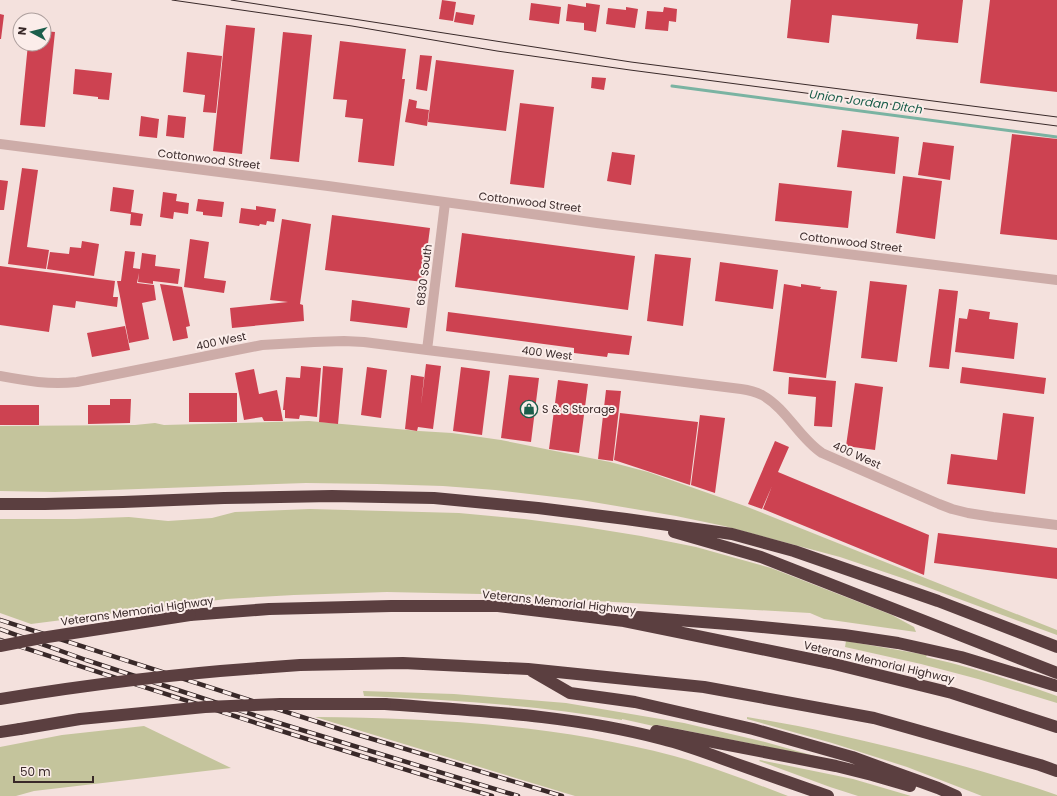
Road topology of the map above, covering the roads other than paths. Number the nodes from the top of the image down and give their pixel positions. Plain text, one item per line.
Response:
1 (0, 144) edge
2 (445, 203) junction
3 (1057, 280) edge
4 (427, 350) junction
5 (0, 376) edge
6 (0, 504) edge
7 (626, 519) junction
8 (1057, 525) edge
9 (498, 606) junction
10 (0, 646) edge
11 (1057, 647) edge
12 (528, 669) junction
13 (1057, 673) edge
14 (1057, 686) edge
15 (0, 699) edge
16 (587, 723) junction
17 (1057, 727) edge
18 (0, 732) edge
19 (1057, 771) edge
20 (828, 796) edge
21 (940, 796) edge
22 (956, 796) edge

1 - 2 street, Cottonwood Street
2 - 3 street, Cottonwood Street
2 - 4 street, 6830 South
4 - 5 street, 400 West
4 - 8 street, 400 West
6 - 7 highway
7 - 11 highway
7 - 13 highway
9 - 10 highway, Veterans Memorial Highway, bridge
9 - 14 highway
9 - 17 highway, Veterans Memorial Highway
12 - 15 highway, bridge
12 - 19 highway
12 - 22 highway
16 - 18 highway, bridge
16 - 20 highway
16 - 21 highway

